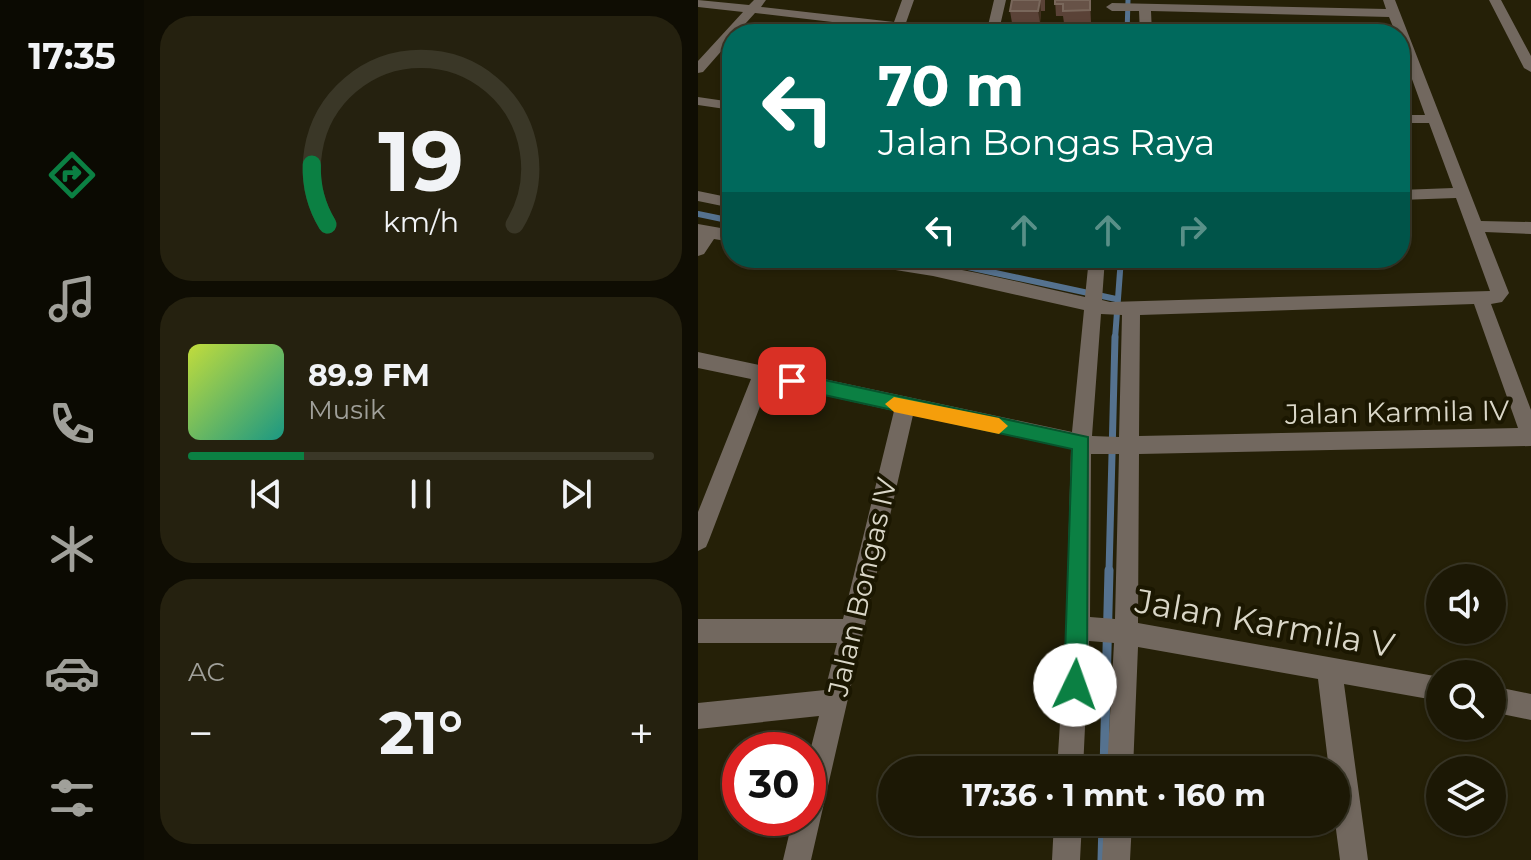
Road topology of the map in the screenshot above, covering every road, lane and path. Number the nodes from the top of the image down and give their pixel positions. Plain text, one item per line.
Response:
1 (908, 0) edge
2 (1000, 0) edge
3 (1495, 0) edge
4 (698, 3) edge
5 (757, 3) edge
6 (1125, 6) edge
7 (1391, 7) edge
8 (842, 19) junction
9 (738, 24) edge
10 (838, 24) edge
11 (867, 24) edge
12 (900, 24) edge
13 (994, 24) edge
14 (1116, 24) edge
15 (1138, 24) edge
16 (722, 42) edge
17 (1526, 47) edge
18 (1410, 59) edge
19 (1531, 68) edge
20 (698, 69) edge
21 (698, 101) edge
22 (722, 105) edge
23 (1410, 119) edge
24 (1432, 119) junction
25 (1462, 193) junction
26 (1410, 195) edge
27 (698, 196) edge
28 (722, 201) edge
29 (1474, 226) junction
30 (1531, 228) edge
31 (704, 231) edge
32 (698, 250) edge
33 (953, 268) edge
34 (1099, 268) edge
35 (1481, 300) junction
36 (1108, 303) junction
37 (698, 360) edge
38 (763, 374) junction
39 (905, 407) junction
40 (1089, 445) junction
41 (1124, 446) junction
42 (698, 540) edge
43 (1106, 630) junction
44 (698, 631) edge
45 (852, 631) junction
46 (1329, 667) junction
47 (1426, 686) edge
48 (835, 702) junction
49 (1506, 702) edge
50 (1531, 707) edge
51 (698, 716) edge
52 (826, 740) edge
53 (1074, 756) edge
54 (1119, 756) edge
55 (803, 836) edge
56 (1067, 836) edge
57 (1117, 836) edge
58 (797, 860) edge
59 (1066, 860) edge
60 (1116, 860) edge
61 (1354, 860) edge

1 - 12 street
2 - 13 street
3 - 17 street
4 - 5 street
5 - 8 street
5 - 9 street
6 - 7 street
6 - 14 street
6 - 15 street
8 - 10 street
8 - 11 street
16 - 20 street
17 - 19 street
18 - 24 street
21 - 22 street
23 - 24 street
24 - 25 street
25 - 26 street
25 - 29 street
27 - 28 street
29 - 30 street
29 - 35 street
31 - 32 street
33 - 36 street
34 - 36 street
35 - 36 street
35 - 41 street, Jalan Karmila IV
36 - 40 street
36 - 41 street
37 - 38 street
38 - 39 street
38 - 42 street
39 - 40 street
39 - 45 street, Jalan Bongas IV
40 - 41 street
40 - 43 street
41 - 43 street
43 - 46 street, Jalan Karmila V
43 - 53 street
43 - 54 street
44 - 45 street
45 - 48 street, Jalan Bongas IV
46 - 47 street, Jalan Karmila V
46 - 61 street
48 - 51 street
48 - 52 street, Jalan Bongas IV
49 - 50 street
55 - 58 street, Jalan Bongas IV
56 - 59 street
57 - 60 street

